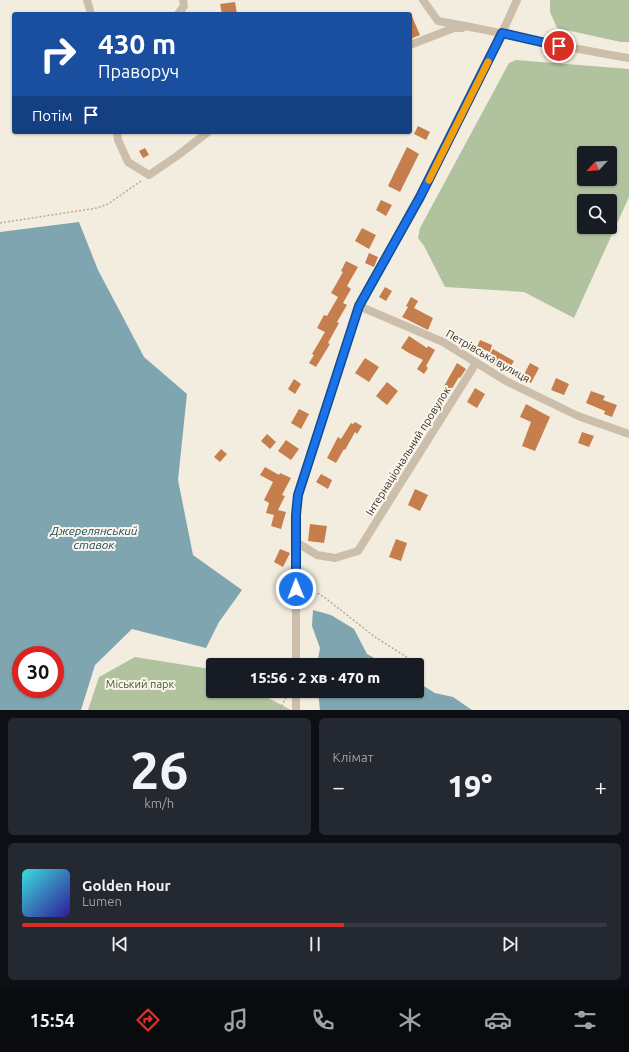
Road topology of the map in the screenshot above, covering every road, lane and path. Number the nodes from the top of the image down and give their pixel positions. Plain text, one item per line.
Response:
1 (87, 0) edge
2 (182, 0) edge
3 (423, 0) edge
4 (517, 0) edge
5 (90, 12) edge
6 (180, 12) edge
7 (476, 28) junction
8 (502, 33) junction
9 (412, 44) edge
10 (629, 58) edge
11 (117, 134) edge
12 (205, 134) edge
13 (149, 175) junction
14 (0, 223) edge
15 (359, 306) junction
16 (476, 363) junction
17 (629, 434) edge
18 (296, 542) junction
19 (296, 580) junction
20 (296, 658) edge
21 (408, 658) edge
22 (286, 698) edge
23 (296, 698) edge
24 (280, 710) edge
25 (296, 710) edge

1 - 5 street
2 - 6 street
3 - 7 street
4 - 8 street
7 - 8 street
7 - 9 street
8 - 10 street
8 - 15 street
11 - 13 street
12 - 13 street
13 - 14 path
15 - 16 street, Петрівська вулиця
15 - 18 street
16 - 17 street, Петрівська вулиця
16 - 18 street, Інтернаціональний провулок
18 - 19 street
19 - 20 street
19 - 21 path
22 - 24 path
23 - 25 street

